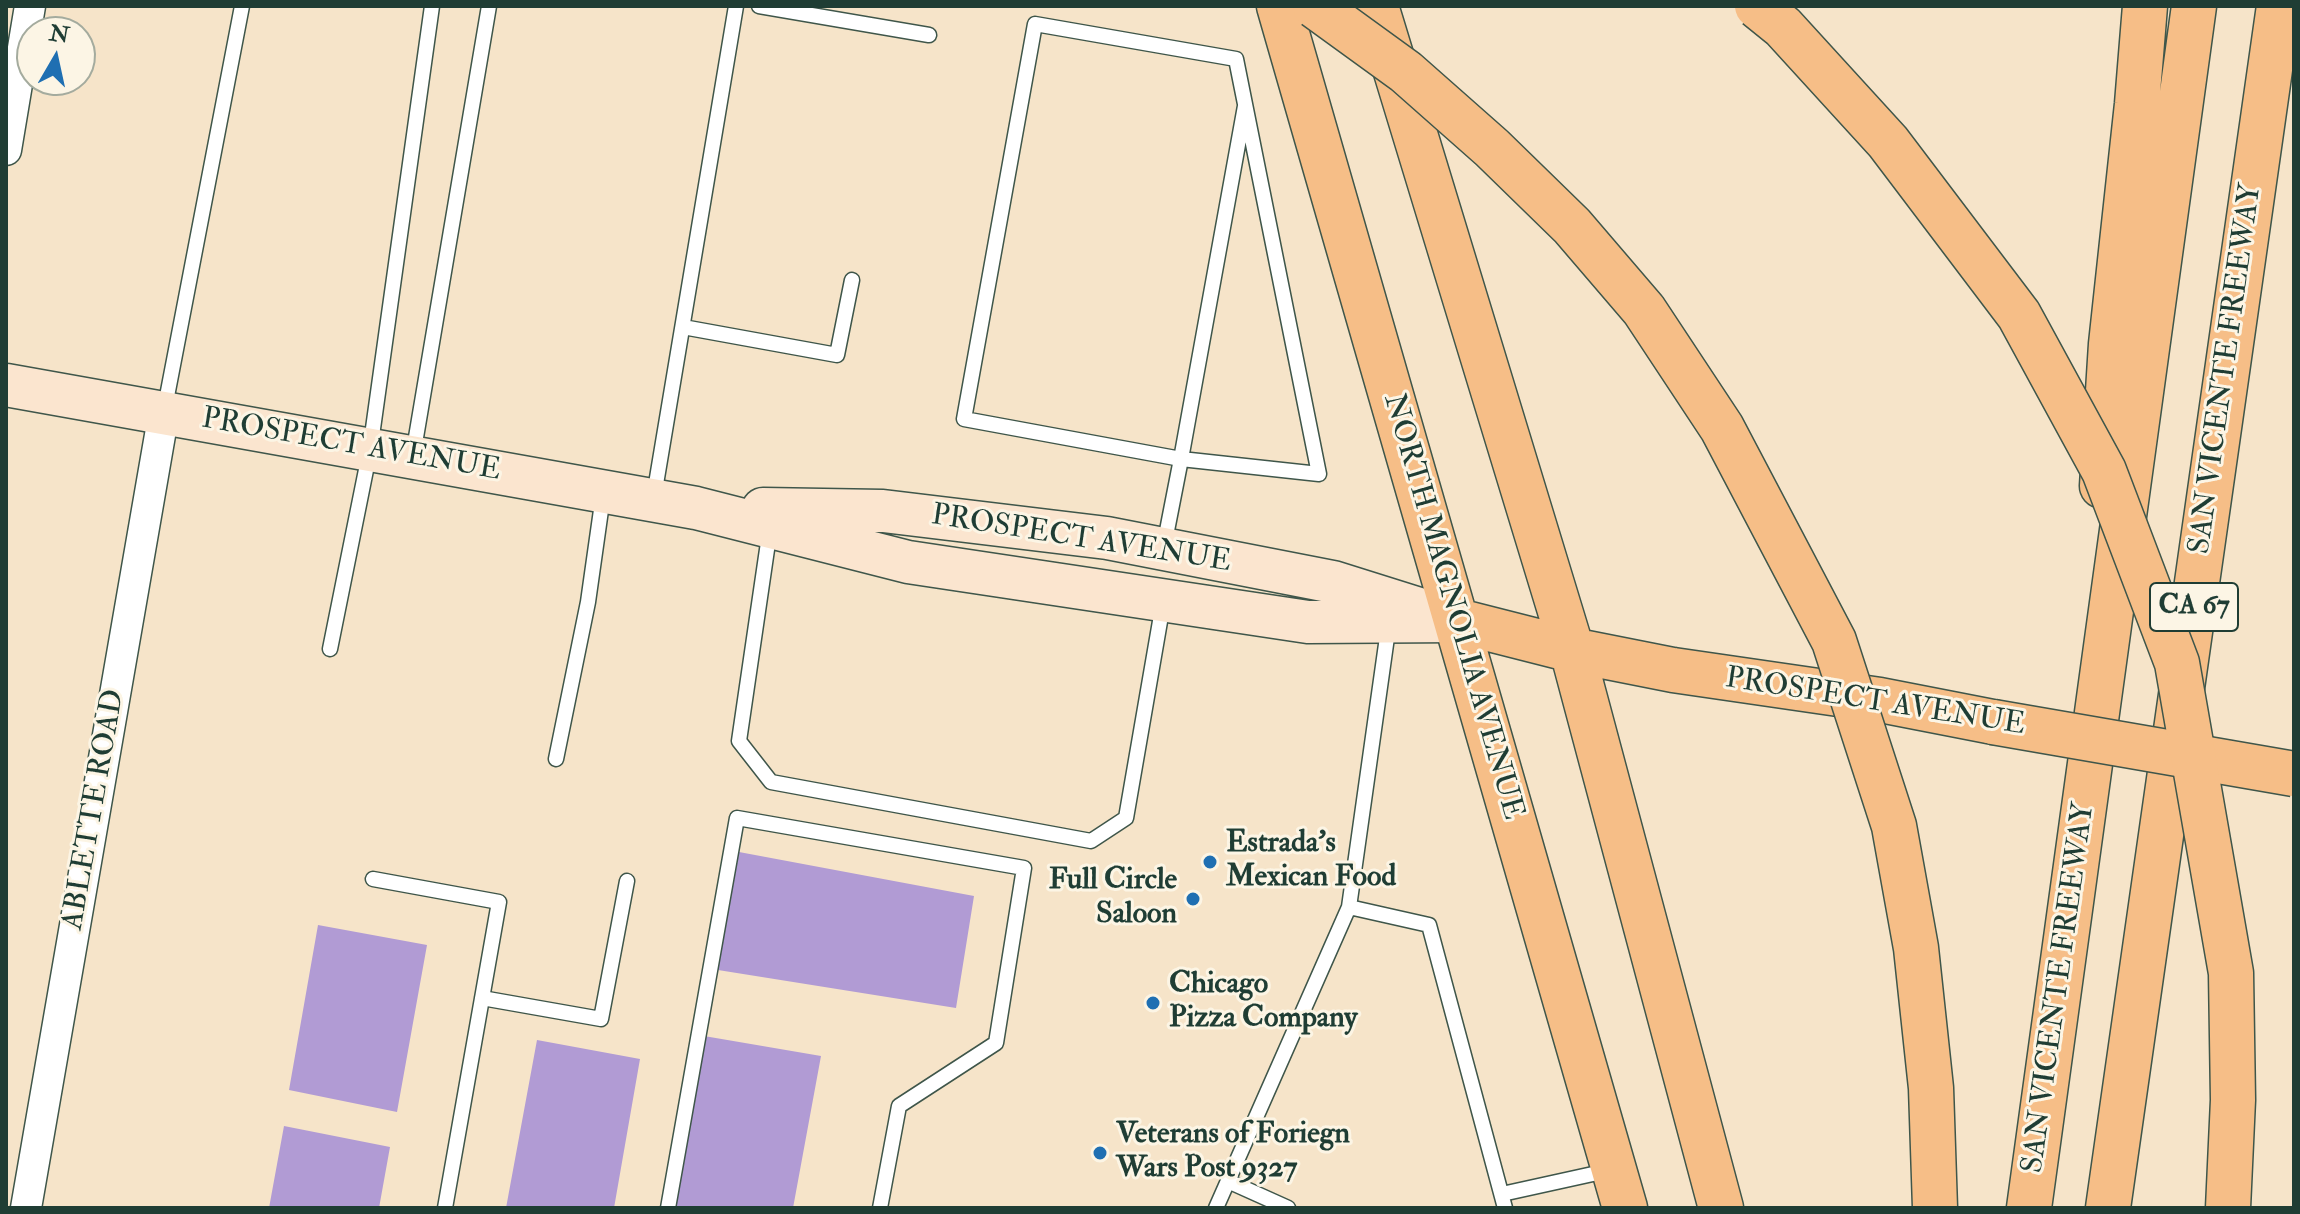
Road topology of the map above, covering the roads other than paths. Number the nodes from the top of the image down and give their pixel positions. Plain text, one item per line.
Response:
1 (30, 6) edge
2 (242, 6) edge
3 (432, 6) edge
4 (489, 6) edge
5 (736, 6) edge
6 (759, 6) edge
7 (1279, 6) edge
8 (1315, 6) edge
9 (1376, 6) edge
10 (1757, 6) edge
11 (2145, 6) edge
12 (2194, 6) edge
13 (2279, 6) edge
14 (929, 35) dead end
15 (1245, 106) junction
16 (6, 150) edge
17 (852, 280) dead end
18 (683, 327) junction
19 (6, 385) edge
20 (164, 412) junction
21 (370, 450) junction
22 (412, 458) junction
23 (1181, 459) junction
24 (604, 492) junction
25 (654, 500) junction
26 (772, 518) junction
27 (1163, 549) junction
28 (1164, 601) junction
29 (1390, 621) junction
30 (1458, 621) junction
31 (330, 649) dead end
32 (1572, 650) junction
33 (556, 759) dead end
34 (2294, 774) edge
35 (2077, 867) junction
36 (373, 879) dead end
37 (627, 881) dead end
38 (1349, 907) junction
39 (482, 998) junction
40 (1228, 1181) junction
41 (1620, 1189) edge
42 (1503, 1201) edge
43 (26, 1208) edge
44 (445, 1208) edge
45 (668, 1208) edge
46 (880, 1208) edge
47 (1216, 1208) edge
48 (1288, 1208) edge
49 (1721, 1208) edge
50 (1935, 1208) edge
51 (2029, 1208) edge
52 (2108, 1208) edge
53 (2228, 1208) edge

1 - 16 street
2 - 20 lane
3 - 21 lane
4 - 22 lane
5 - 18 lane
6 - 14 lane
7 - 30 main road, NORTH MAGNOLIA AVENUE
8 - 50 main road, bridge
9 - 32 main road
10 - 53 main road, bridge
11 - 35 main road
12 - 35 main road, SAN VICENTE FREEWAY / CA 67
13 - 52 main road, SAN VICENTE FREEWAY / CA 67
15 - 23 lane
15 - 23 lane
15 - 23 lane
17 - 18 lane
18 - 25 lane
19 - 20 main road, PROSPECT AVENUE
20 - 21 main road, PROSPECT AVENUE
20 - 43 street, ABLETTE ROAD
21 - 22 main road, PROSPECT AVENUE
21 - 31 lane
22 - 24 main road, PROSPECT AVENUE
23 - 27 lane
24 - 25 main road, PROSPECT AVENUE
24 - 33 lane
25 - 26 main road, PROSPECT AVENUE
26 - 27 main road, PROSPECT AVENUE
26 - 28 main road, PROSPECT AVENUE
26 - 28 lane
27 - 30 main road, PROSPECT AVENUE
28 - 29 main road, PROSPECT AVENUE
29 - 30 main road, PROSPECT AVENUE
29 - 38 lane
30 - 32 main road, PROSPECT AVENUE
30 - 41 main road, NORTH MAGNOLIA AVENUE
32 - 34 main road, PROSPECT AVENUE, bridge
32 - 49 main road
35 - 51 main road, SAN VICENTE FREEWAY / CA 67
36 - 39 lane
37 - 39 lane
38 - 40 lane
38 - 42 lane
39 - 44 lane
40 - 47 lane
40 - 48 lane
41 - 42 lane
45 - 46 lane

